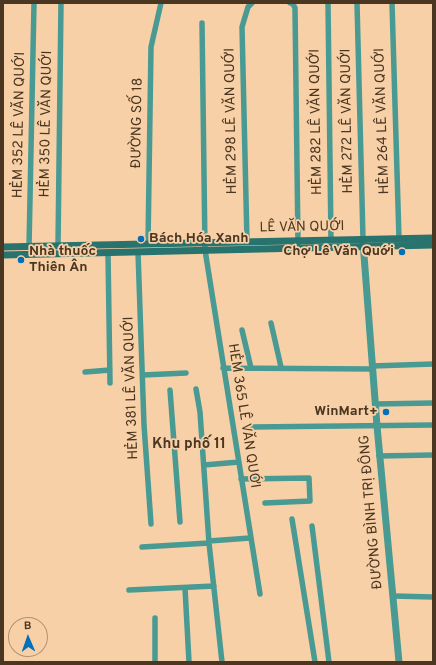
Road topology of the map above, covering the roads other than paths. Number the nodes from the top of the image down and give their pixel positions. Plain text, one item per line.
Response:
1 (34, 3) edge
2 (61, 3) edge
3 (161, 3) edge
4 (252, 3) edge
5 (290, 3) edge
6 (328, 3) edge
7 (357, 3) edge
8 (392, 3) edge
9 (202, 23) dead end
10 (399, 238) junction
11 (433, 238) edge
12 (331, 240) junction
13 (247, 242) junction
14 (363, 243) junction
15 (148, 244) junction
16 (298, 244) junction
17 (433, 245) edge
18 (205, 246) junction
19 (3, 248) edge
20 (30, 248) junction
21 (58, 250) junction
22 (108, 252) junction
23 (138, 252) junction
24 (3, 254) edge
25 (271, 324) dead end
26 (242, 330) dead end
27 (433, 364) edge
28 (281, 367) junction
29 (372, 367) junction
30 (223, 368) junction
31 (251, 368) junction
32 (110, 370) junction
33 (85, 372) dead end
34 (186, 372) dead end
35 (143, 375) junction
36 (110, 383) dead end
37 (196, 389) dead end
38 (170, 390) dead end
39 (433, 403) edge
40 (375, 404) junction
41 (433, 425) edge
42 (376, 426) junction
43 (252, 427) dead end
44 (433, 455) edge
45 (380, 456) junction
46 (239, 462) junction
47 (204, 465) junction
48 (241, 479) junction
49 (265, 503) dead end
50 (292, 519) dead end
51 (180, 522) dead end
52 (151, 524) dead end
53 (312, 526) dead end
54 (250, 538) junction
55 (209, 542) junction
56 (142, 547) dead end
57 (214, 586) junction
58 (186, 588) junction
59 (129, 590) dead end
60 (260, 594) dead end
61 (392, 596) junction
62 (433, 596) edge
63 (155, 618) dead end
64 (155, 662) edge
65 (189, 662) edge
66 (222, 662) edge
67 (315, 662) edge
68 (329, 662) edge
69 (398, 662) edge

1 - 20 street, HẺM 352 LÊ VĂN QUỚI
2 - 21 street, HẺM 350 LÊ VĂN QUỚI
3 - 15 street, ĐƯỜNG SỐ 18
4 - 13 street, HẺM 298 LÊ VĂN QUỚI
5 - 16 street
6 - 12 street, HẺM 282 LÊ VĂN QUỚI
7 - 14 street, HẺM 272 LÊ VĂN QUỚI
8 - 10 street, HẺM 264 LÊ VĂN QUỚI
9 - 18 street, HẺM 365 LÊ VĂN QUỚI
10 - 11 main road, LÊ VĂN QUỚI
10 - 14 main road, LÊ VĂN QUỚI
12 - 14 main road, LÊ VĂN QUỚI
12 - 16 main road, LÊ VĂN QUỚI
13 - 16 main road, LÊ VĂN QUỚI
13 - 18 main road, LÊ VĂN QUỚI
14 - 16 main road, LÊ VĂN QUỚI
14 - 17 main road, LÊ VĂN QUỚI
14 - 29 street, ĐƯỜNG BÌNH TRỊ ĐÔNG
15 - 18 main road, LÊ VĂN QUỚI
15 - 21 main road, LÊ VĂN QUỚI
16 - 18 main road, LÊ VĂN QUỚI
18 - 23 main road, LÊ VĂN QUỚI
18 - 30 street, HẺM 365 LÊ VĂN QUỚI
19 - 20 main road, LÊ VĂN QUỚI
20 - 21 main road, LÊ VĂN QUỚI
21 - 22 main road, LÊ VĂN QUỚI
21 - 24 main road, LÊ VĂN QUỚI
22 - 23 main road, LÊ VĂN QUỚI
22 - 32 street
23 - 35 street, HẺM 381 LÊ VĂN QUỚI
25 - 28 street
26 - 31 street
27 - 29 street
28 - 29 street
28 - 31 street
29 - 40 street, ĐƯỜNG BÌNH TRỊ ĐÔNG
30 - 31 street
30 - 46 street, HẺM 365 LÊ VĂN QUỚI
32 - 33 street
32 - 36 street
34 - 35 street
35 - 52 street, HẺM 381 LÊ VĂN QUỚI
37 - 47 street
38 - 51 street
39 - 40 street
40 - 42 street, ĐƯỜNG BÌNH TRỊ ĐÔNG
41 - 42 street
42 - 43 street
42 - 45 street, ĐƯỜNG BÌNH TRỊ ĐÔNG
44 - 45 street
45 - 61 street, ĐƯỜNG BÌNH TRỊ ĐÔNG
46 - 47 street
46 - 48 street, HẺM 365 LÊ VĂN QUỚI
47 - 55 street
48 - 49 street
48 - 54 street, HẺM 365 LÊ VĂN QUỚI
50 - 67 street
53 - 68 street
54 - 55 street
54 - 60 street, HẺM 365 LÊ VĂN QUỚI
55 - 56 street
55 - 57 street
57 - 58 street
57 - 66 street
58 - 59 street
58 - 65 street
61 - 62 street
61 - 69 street, ĐƯỜNG BÌNH TRỊ ĐÔNG
63 - 64 street

